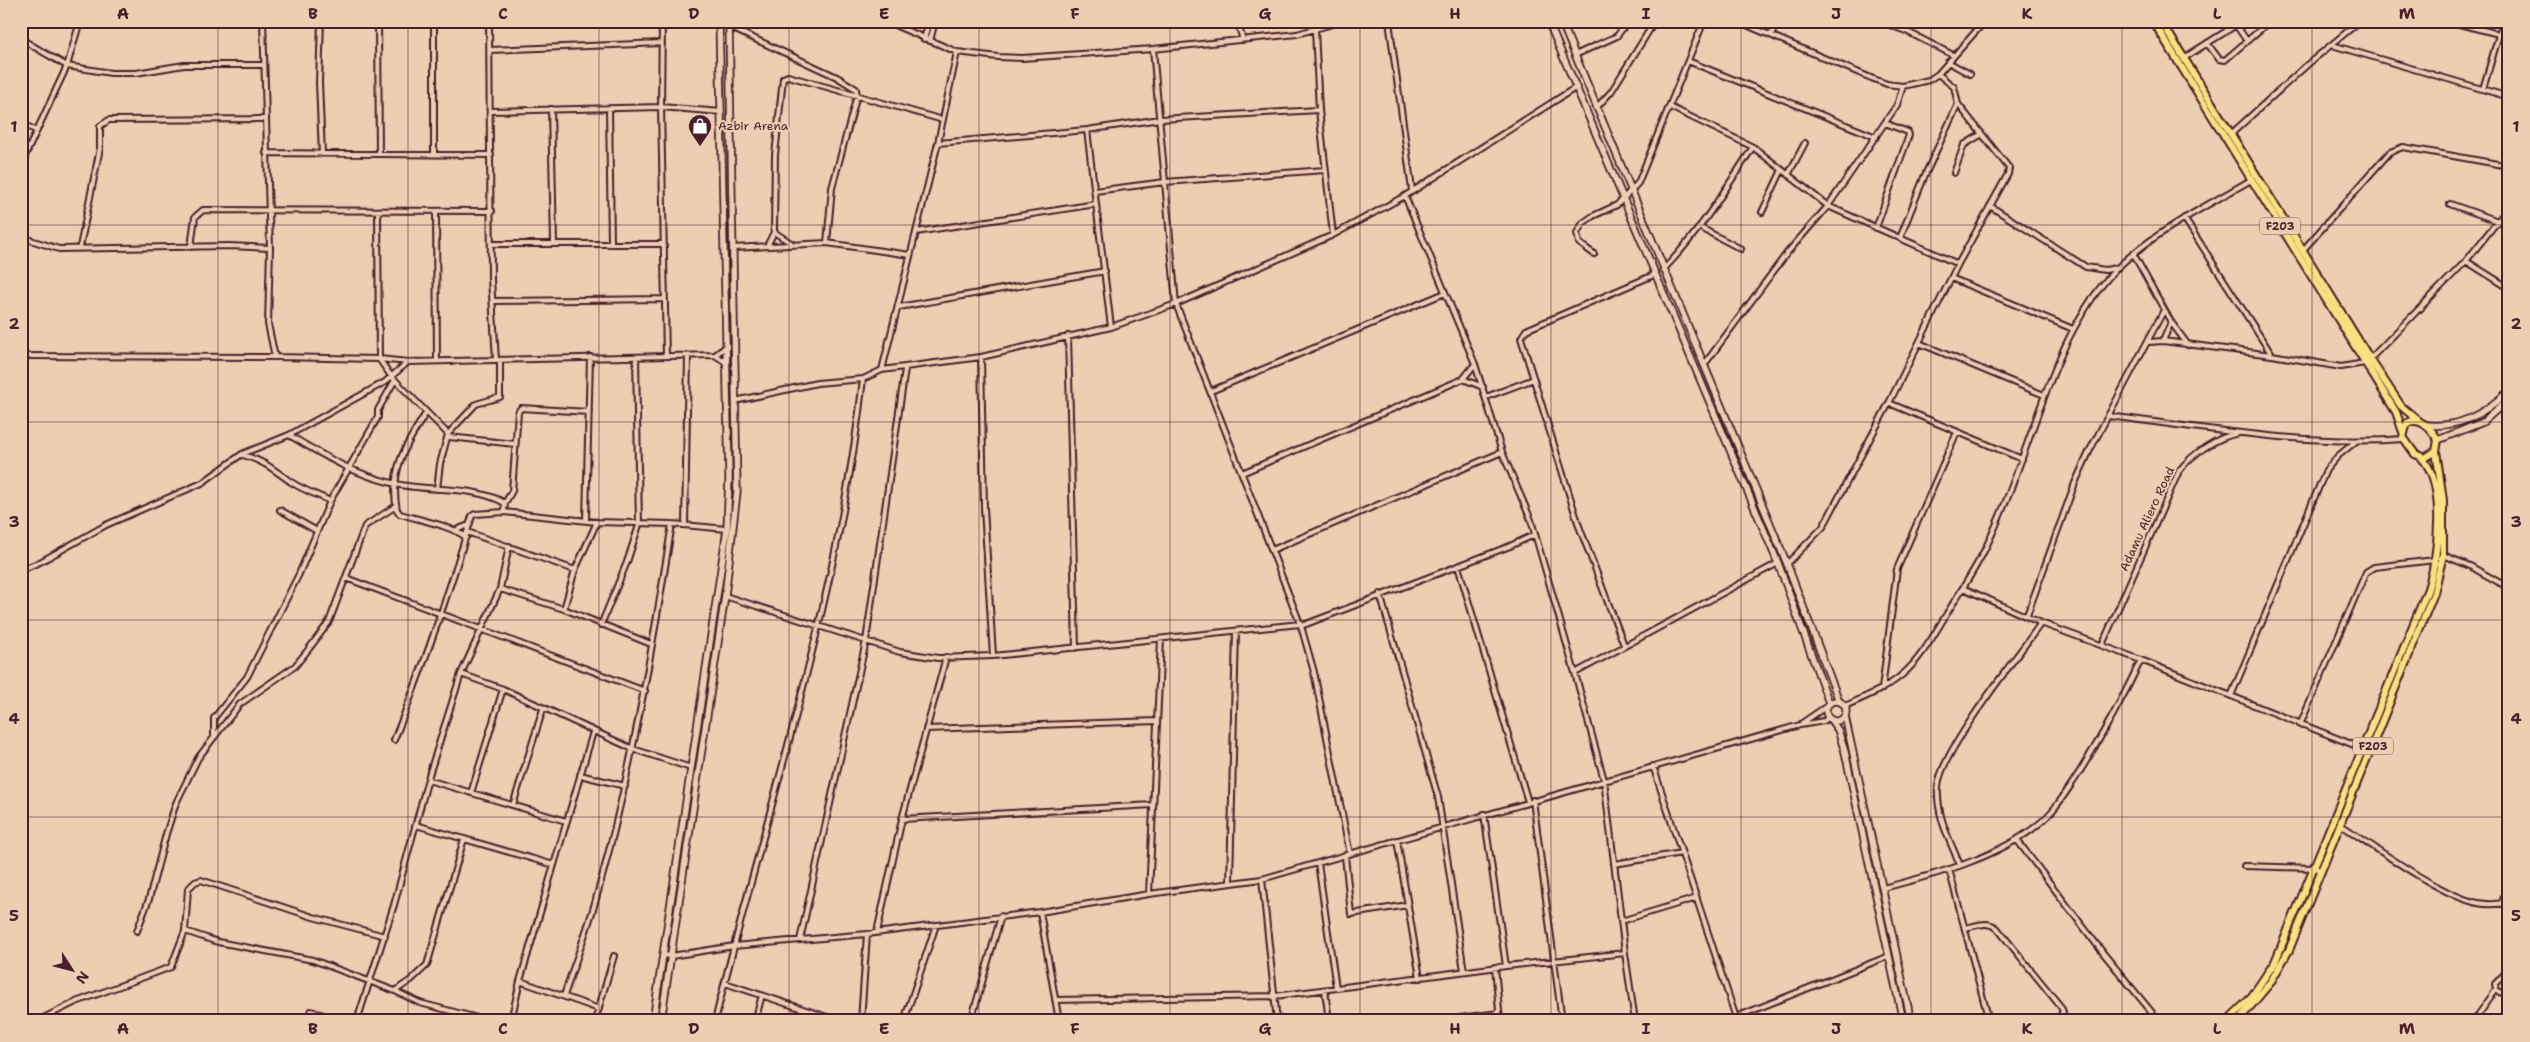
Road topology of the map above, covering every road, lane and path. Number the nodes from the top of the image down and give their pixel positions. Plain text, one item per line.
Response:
1 (80, 21) edge
2 (263, 21) edge
3 (321, 21) edge
4 (378, 21) edge
5 (434, 21) edge
6 (489, 21) edge
7 (662, 21) edge
8 (719, 21) edge
9 (885, 21) edge
10 (929, 21) edge
11 (935, 21) edge
12 (1237, 21) edge
13 (1343, 21) edge
14 (1388, 21) edge
15 (1548, 21) edge
16 (1561, 21) edge
17 (1655, 21) edge
18 (1704, 21) edge
19 (1737, 21) edge
20 (1778, 21) edge
21 (1879, 21) edge
22 (1911, 21) edge
23 (1965, 21) edge
24 (1985, 21) edge
25 (2153, 21) edge
26 (2161, 21) edge
27 (2270, 21) edge
28 (2360, 21) edge
29 (2447, 21) edge
30 (2503, 21) edge
31 (1632, 23) dead end
32 (2235, 23) edge
33 (729, 24) edge
34 (1978, 28) junction
35 (1316, 30) junction
36 (1906, 32) junction
37 (2499, 34) junction
38 (1771, 35) junction
39 (21, 39) edge
40 (924, 39) junction
41 (1243, 40) junction
42 (930, 41) junction
43 (2247, 41) junction
44 (662, 43) junction
45 (2207, 43) junction
46 (2332, 45) junction
47 (1154, 49) junction
48 (490, 50) junction
49 (956, 52) junction
50 (1575, 55) junction
51 (1953, 55) junction
52 (2184, 58) junction
53 (1688, 61) junction
54 (1948, 62) junction
55 (264, 65) junction
56 (67, 66) junction
57 (1938, 74) junction
58 (1970, 74) dead end
59 (1903, 86) junction
60 (1575, 88) junction
61 (2483, 89) junction
62 (857, 94) junction
63 (2509, 97) edge
64 (1958, 104) junction
65 (661, 107) junction
66 (1670, 107) junction
67 (609, 108) junction
68 (1596, 108) junction
69 (551, 109) junction
70 (1319, 110) junction
71 (490, 111) junction
72 (721, 112) junction
73 (1160, 119) junction
74 (266, 120) junction
75 (944, 120) junction
76 (21, 123) edge
77 (1885, 123) junction
78 (1087, 130) junction
79 (37, 131) junction
80 (1982, 134) junction
81 (2231, 134) junction
82 (1876, 137) junction
83 (938, 143) junction
84 (1805, 143) dead end
85 (1753, 147) junction
86 (266, 153) junction
87 (322, 154) junction
88 (379, 154) junction
89 (434, 154) junction
90 (491, 155) junction
91 (2509, 166) edge
92 (1324, 170) junction
93 (1782, 170) junction
94 (1954, 173) dead end
95 (1788, 176) junction
96 (2251, 180) junction
97 (1165, 182) junction
98 (1412, 190) junction
99 (1095, 191) junction
100 (1631, 192) junction
101 (1405, 196) junction
102 (1624, 199) junction
103 (1096, 204) junction
104 (2450, 204) dead end
105 (1828, 206) junction
106 (1990, 206) junction
107 (2509, 207) edge
108 (269, 210) junction
109 (378, 211) junction
110 (436, 211) junction
111 (492, 211) junction
112 (1762, 212) dead end
113 (2184, 218) junction
114 (2498, 221) junction
115 (23, 222) edge
116 (1700, 227) junction
117 (1876, 228) junction
118 (774, 232) junction
119 (916, 232) junction
120 (1333, 235) junction
121 (23, 238) edge
122 (1900, 238) junction
123 (554, 243) junction
124 (610, 243) junction
125 (828, 243) junction
126 (492, 244) junction
127 (663, 244) junction
128 (791, 244) junction
129 (767, 246) junction
130 (80, 247) junction
131 (191, 247) junction
132 (270, 248) junction
133 (734, 248) junction
134 (1741, 249) dead end
135 (2303, 251) junction
136 (1594, 254) dead end
137 (2134, 254) junction
138 (910, 255) junction
139 (2466, 261) junction
140 (1958, 264) junction
141 (2119, 268) junction
142 (1105, 270) junction
143 (1663, 270) junction
144 (1656, 274) junction
145 (1951, 278) junction
146 (733, 282) junction
147 (726, 283) junction
148 (2509, 288) edge
149 (1445, 293) junction
150 (663, 298) junction
151 (493, 301) junction
152 (1176, 304) junction
153 (898, 308) junction
154 (2164, 310) junction
155 (2171, 322) junction
156 (1111, 327) junction
157 (2073, 329) junction
158 (1068, 336) junction
159 (2163, 341) junction
160 (2149, 342) junction
161 (1919, 343) junction
162 (2188, 345) junction
163 (727, 346) junction
164 (715, 355) junction
165 (2272, 355) junction
166 (21, 356) edge
167 (666, 356) junction
168 (688, 356) junction
169 (590, 357) junction
170 (636, 357) junction
171 (981, 357) junction
172 (275, 358) junction
173 (379, 359) junction
174 (498, 360) junction
175 (437, 361) junction
176 (2368, 361) junction
177 (408, 362) junction
178 (727, 363) junction
179 (1474, 364) junction
180 (1704, 365) junction
181 (905, 369) junction
182 (882, 370) junction
183 (391, 376) junction
184 (863, 379) junction
185 (1463, 379) junction
186 (1534, 379) junction
187 (395, 380) junction
188 (1483, 387) junction
189 (2509, 391) edge
190 (1211, 392) junction
191 (2044, 396) junction
192 (1486, 397) junction
193 (2509, 400) edge
194 (735, 401) junction
195 (1888, 403) junction
196 (588, 412) junction
197 (426, 413) junction
198 (2108, 416) junction
199 (2423, 423) junction
200 (1957, 432) junction
201 (2243, 433) junction
202 (289, 435) junction
203 (448, 435) junction
204 (2403, 436) junction
205 (2438, 440) junction
206 (2355, 442) junction
207 (515, 444) junction
208 (2436, 451) junction
209 (1502, 452) junction
210 (242, 454) junction
211 (2422, 458) junction
212 (2022, 459) junction
213 (347, 469) junction
214 (1242, 472) junction
215 (397, 484) junction
216 (437, 489) junction
217 (330, 501) junction
218 (505, 503) junction
219 (396, 506) junction
220 (280, 510) dead end
221 (504, 512) junction
222 (586, 520) junction
223 (596, 522) junction
224 (672, 524) junction
225 (469, 525) junction
226 (639, 525) junction
227 (684, 525) junction
228 (727, 529) junction
229 (456, 530) junction
230 (317, 531) junction
231 (466, 534) junction
232 (1534, 535) junction
233 (510, 546) junction
234 (1272, 550) junction
235 (2443, 555) junction
236 (2435, 560) junction
237 (1778, 563) junction
238 (1787, 564) junction
239 (1458, 566) junction
240 (21, 570) edge
241 (575, 570) junction
242 (346, 578) junction
243 (719, 585) junction
244 (726, 585) junction
245 (1963, 588) junction
246 (2509, 588) edge
247 (500, 589) junction
248 (1380, 594) junction
249 (725, 596) junction
250 (564, 608) junction
251 (440, 614) junction
252 (2027, 615) junction
253 (2042, 623) junction
254 (601, 625) junction
255 (1301, 625) junction
256 (819, 627) junction
257 (481, 630) junction
258 (1236, 631) junction
259 (1161, 639) junction
260 (866, 641) junction
261 (651, 644) junction
262 (1624, 645) junction
263 (2102, 645) junction
264 (1076, 648) junction
265 (993, 656) junction
266 (946, 657) junction
267 (2141, 660) junction
268 (1575, 673) junction
269 (461, 674) junction
270 (503, 689) junction
271 (1882, 689) junction
272 (645, 691) junction
273 (2231, 696) junction
274 (1840, 701) junction
275 (1828, 704) junction
276 (1846, 706) junction
277 (544, 709) junction
278 (1845, 716) junction
279 (1829, 719) junction
280 (1157, 721) junction
281 (1800, 725) junction
282 (2300, 725) junction
283 (926, 729) junction
284 (593, 732) junction
285 (214, 737) junction
286 (394, 740) dead end
287 (633, 748) junction
288 (2364, 749) junction
289 (1653, 766) junction
290 (691, 768) junction
291 (580, 776) junction
292 (428, 780) junction
293 (1604, 780) junction
294 (625, 786) junction
295 (471, 793) junction
296 (1533, 800) junction
297 (1528, 802) junction
298 (513, 805) junction
299 (1153, 805) junction
300 (1484, 814) junction
301 (902, 819) junction
302 (566, 821) junction
303 (416, 825) junction
304 (2341, 825) junction
305 (1443, 826) junction
306 (464, 839) junction
307 (1397, 840) junction
308 (2017, 840) junction
309 (1682, 853) junction
310 (1347, 855) junction
311 (1318, 864) junction
312 (1614, 864) junction
313 (554, 865) junction
314 (1960, 865) junction
315 (2244, 866) dead end
316 (1950, 869) junction
317 (2319, 869) junction
318 (1262, 879) junction
319 (1230, 883) junction
320 (2509, 886) edge
321 (1883, 888) junction
322 (1149, 894) junction
323 (1885, 896) junction
324 (1697, 898) junction
325 (1877, 898) junction
326 (2509, 902) edge
327 (2501, 904) junction
328 (1408, 905) junction
329 (1040, 912) junction
330 (1000, 916) junction
331 (1621, 921) junction
332 (936, 925) junction
333 (1966, 928) junction
334 (137, 931) dead end
335 (185, 931) junction
336 (877, 932) junction
337 (867, 934) junction
338 (384, 936) junction
339 (800, 940) junction
340 (734, 946) junction
341 (1625, 954) junction
342 (663, 955) junction
343 (614, 956) dead end
344 (671, 956) junction
345 (1889, 956) junction
346 (1555, 961) junction
347 (1506, 966) junction
348 (1495, 967) junction
349 (2509, 969) edge
350 (1464, 971) junction
351 (1420, 978) junction
352 (520, 981) junction
353 (368, 982) junction
354 (725, 983) junction
355 (1336, 988) junction
356 (395, 990) junction
357 (1325, 990) junction
358 (2496, 990) junction
359 (762, 995) junction
360 (564, 996) junction
361 (1275, 996) junction
362 (2509, 996) edge
363 (1055, 1000) junction
364 (599, 1009) junction
365 (311, 1011) dead end
366 (1499, 1013) junction
367 (1736, 1019) edge
368 (2241, 1020) edge
369 (38, 1021) edge
370 (343, 1021) edge
371 (357, 1021) edge
372 (489, 1021) edge
373 (512, 1021) edge
374 (595, 1021) edge
375 (653, 1021) edge
376 (661, 1021) edge
377 (716, 1021) edge
378 (754, 1021) edge
379 (840, 1021) edge
380 (861, 1021) edge
381 (904, 1021) edge
382 (970, 1021) edge
383 (1059, 1021) edge
384 (1277, 1021) edge
385 (1329, 1021) edge
386 (1436, 1021) edge
387 (1500, 1021) edge
388 (1562, 1021) edge
389 (1635, 1021) edge
390 (1726, 1021) edge
391 (1903, 1021) edge
392 (1911, 1021) edge
393 (1989, 1021) edge
394 (2056, 1021) edge
395 (2159, 1021) edge
396 (2227, 1021) edge
397 (2474, 1021) edge

1 - 56 street
2 - 55 street
3 - 87 street
4 - 88 street
5 - 89 street
6 - 48 street
7 - 44 street
8 - 72 main road
9 - 40 street
10 - 40 street
11 - 42 street
12 - 41 street
13 - 35 street
14 - 98 street
15 - 60 main road
16 - 50 main road
17 - 68 street
18 - 53 street
19 - 38 street
20 - 38 street
21 - 36 street
22 - 36 street
23 - 34 street
24 - 34 street
25 - 96 main road, F203
26 - 52 main road, F203
27 - 43 street
28 - 46 street
29 - 37 street
30 - 37 street
31 - 50 street
32 - 43 street
32 - 45 street
33 - 62 street
33 - 133 main road
34 - 51 street
35 - 41 street
35 - 70 street
36 - 51 street
37 - 61 street
38 - 59 street
39 - 56 street
40 - 42 street
41 - 47 street
42 - 49 street
43 - 45 street
44 - 48 street
44 - 65 street
45 - 52 street
46 - 61 street
46 - 81 street
47 - 49 street
47 - 73 street
48 - 71 street
49 - 75 street
50 - 68 main road
51 - 54 street
52 - 81 main road, F203
53 - 66 street
53 - 82 street
54 - 57 street
54 - 58 street
55 - 56 street
55 - 74 street
56 - 79 street
57 - 59 street
57 - 64 street
59 - 77 street
60 - 98 street
60 - 102 main road
61 - 63 street
62 - 75 street
62 - 118 street
62 - 125 street
64 - 80 street
64 - 122 street
65 - 67 street
65 - 72 street
65 - 127 street
66 - 85 street
66 - 100 street
67 - 69 street
67 - 124 street
68 - 100 main road
69 - 71 street
69 - 123 street
70 - 73 street
70 - 92 street
71 - 90 street
72 - 147 main road
73 - 78 street
73 - 97 street
74 - 86 street
74 - 130 street
75 - 83 street
76 - 79 street
77 - 82 street
77 - 117 street
78 - 83 street
78 - 99 street
79 - 115 street
80 - 94 street
80 - 106 street
81 - 135 main road, F203
82 - 105 street
83 - 119 street
84 - 95 street
85 - 93 street
85 - 116 street
86 - 87 street
86 - 108 street
87 - 88 street
88 - 89 street
89 - 90 street
90 - 111 street
91 - 135 street
92 - 97 street
92 - 120 street
93 - 95 street
93 - 112 street
95 - 105 street
96 - 113 street
96 - 176 main road, F203
97 - 99 street
97 - 152 street
98 - 101 street
99 - 103 street
100 - 102 street
100 - 143 main road
101 - 120 street
101 - 149 street
102 - 136 street
102 - 144 main road
103 - 119 street
103 - 142 street
104 - 114 street
105 - 117 street
105 - 180 street
106 - 140 street
106 - 141 street
107 - 114 street
108 - 109 street
108 - 131 street
108 - 132 street
109 - 110 street
109 - 173 street
110 - 111 street
110 - 175 street
111 - 126 street
113 - 137 street
113 - 165 street
114 - 139 street
115 - 121 street
116 - 134 street
116 - 143 street
117 - 122 street
118 - 128 street
118 - 129 street
119 - 138 street
120 - 152 street
121 - 130 street
122 - 140 street
123 - 124 street
123 - 126 street
124 - 127 street
125 - 128 street
125 - 138 street
126 - 151 street
127 - 150 street
128 - 129 street
129 - 133 street
130 - 131 street
131 - 132 street
132 - 172 street
133 - 146 main road
135 - 176 main road, F203
137 - 141 street
137 - 154 street
138 - 153 street
139 - 148 street
139 - 176 street
140 - 145 street
141 - 157 street
142 - 153 street
142 - 156 street
143 - 180 main road
144 - 186 street
144 - 237 main road
145 - 157 street
145 - 161 street
146 - 147 main road
146 - 194 main road
147 - 163 main road
149 - 179 street
149 - 190 street
150 - 151 street
150 - 167 street
151 - 174 street
152 - 156 street
152 - 190 street
153 - 182 street
154 - 155 street
154 - 160 street
155 - 159 street
155 - 162 street
156 - 158 street
157 - 191 street
158 - 171 street
158 - 264 street
159 - 160 street
159 - 162 street
160 - 198 street
161 - 191 street
161 - 195 street
162 - 165 street
163 - 164 street
163 - 178 main road
164 - 168 street
164 - 178 street
165 - 176 street
166 - 172 street
167 - 168 street
167 - 170 street
168 - 227 street
169 - 170 street
169 - 174 street
169 - 196 street
170 - 226 street
171 - 181 street
171 - 265 street
172 - 173 street
173 - 177 street
173 - 183 street
174 - 175 street
174 - 203 street
175 - 177 street
176 - 199 main road, F203
176 - 204 main road, F203
177 - 183 street
178 - 228 main road
179 - 185 street
179 - 188 street
180 - 238 main road
181 - 182 street
181 - 260 street
182 - 184 street
183 - 187 street
183 - 202 street
184 - 194 street
184 - 256 street
185 - 188 street
185 - 214 street
186 - 192 street
186 - 262 street
187 - 197 street
187 - 213 street
188 - 192 street
189 - 199 main road
190 - 214 street
191 - 212 street
192 - 209 street
193 - 205 main road
194 - 244 main road
195 - 200 street
195 - 238 street
196 - 207 street
196 - 222 street
197 - 203 street
197 - 215 street
198 - 201 street
198 - 252 street
199 - 204 main road
199 - 205 main road
200 - 212 street
200 - 271 street
201 - 206 street
201 - 263 street, Adamu Aliero Road
202 - 210 street
202 - 213 street
203 - 207 street
203 - 216 street
204 - 206 street
204 - 211 main road
205 - 208 main road
206 - 273 street
207 - 218 street
208 - 211 main road
208 - 235 main road, F203
209 - 232 street
209 - 234 street
210 - 217 street
210 - 240 street
211 - 236 main road, F203
212 - 245 street
213 - 215 street
213 - 217 street
214 - 234 street
215 - 216 street
215 - 219 street
216 - 218 street
217 - 230 street
218 - 221 street
219 - 229 street
219 - 242 street
220 - 230 street
221 - 222 street
221 - 225 street
222 - 223 street
223 - 226 street
223 - 241 street
224 - 226 street
224 - 227 street
224 - 261 street
225 - 229 street
225 - 231 street
226 - 254 street
227 - 228 street
228 - 243 main road
229 - 231 street
230 - 285 street
231 - 233 street
231 - 251 street
232 - 239 street
232 - 268 street
233 - 241 street
233 - 247 street
234 - 255 street
235 - 246 street
235 - 304 main road, F203
236 - 282 street
236 - 288 main road, F203
237 - 262 street
237 - 275 main road
238 - 274 main road
239 - 248 street
239 - 297 street
241 - 250 street
242 - 251 street
242 - 285 street
243 - 244 main road
243 - 290 main road
244 - 249 main road
245 - 252 street
245 - 271 street
247 - 250 street
247 - 257 street
248 - 255 street
248 - 305 street
249 - 256 street
249 - 344 main road
250 - 254 street
251 - 257 street
251 - 286 street
252 - 253 street
253 - 263 street
253 - 314 street
254 - 261 street
255 - 258 street
255 - 310 street
256 - 260 street
256 - 340 street
257 - 269 street
257 - 272 street
258 - 259 street
258 - 319 street
259 - 264 street
259 - 280 street
260 - 266 street
260 - 339 street
261 - 272 street
262 - 268 street
263 - 267 street
264 - 265 street
265 - 266 street
266 - 283 street
267 - 273 street
267 - 308 street
268 - 293 street
269 - 270 street
269 - 292 street
270 - 277 street
270 - 295 street
271 - 276 street
272 - 287 street
273 - 282 street
274 - 275 main road
274 - 276 main road
275 - 279 main road
275 - 281 street
276 - 278 main road
277 - 284 street
277 - 298 street
278 - 279 main road
278 - 321 main road
279 - 281 street
279 - 325 main road
280 - 283 street
280 - 299 street
281 - 289 street
282 - 288 street
283 - 301 street
284 - 287 street
284 - 291 street
285 - 334 street
287 - 290 street
287 - 294 street
288 - 317 main road, F203
289 - 293 street
289 - 309 street
290 - 342 main road
291 - 294 street
291 - 302 street
292 - 295 street
292 - 303 street
293 - 296 street
293 - 312 street
294 - 360 street
295 - 298 street
296 - 297 street
296 - 346 street
297 - 300 street
298 - 302 street
299 - 301 street
299 - 322 street
300 - 305 street
300 - 347 street
301 - 336 street
302 - 313 street
303 - 306 street
303 - 338 street
304 - 317 main road, F203
304 - 327 street
305 - 307 street
305 - 350 street
306 - 313 street
306 - 356 street
307 - 310 street
307 - 328 street
308 - 314 street
308 - 395 street
309 - 312 street
309 - 324 street
310 - 311 street
310 - 328 street
311 - 318 street
311 - 355 street
312 - 331 street
313 - 352 street
314 - 316 street
315 - 317 street
316 - 321 street
316 - 333 street
317 - 368 main road, F203
317 - 396 main road, F203
318 - 319 street
318 - 361 street
319 - 322 street
320 - 327 street
321 - 323 main road
322 - 329 street
323 - 325 main road
323 - 392 main road
324 - 331 street
324 - 367 street
325 - 345 main road
326 - 327 street
328 - 351 street
329 - 330 street
329 - 363 street
330 - 332 street
330 - 382 street
331 - 341 street
332 - 336 street
332 - 381 street
333 - 393 street
333 - 394 street
335 - 338 street
335 - 353 street
335 - 369 street
336 - 337 street
337 - 339 street
337 - 380 street
338 - 353 street
339 - 340 street
340 - 344 street
340 - 354 street
341 - 346 street
341 - 389 street
342 - 344 street
342 - 375 main road
343 - 364 street
344 - 376 main road
345 - 367 street
345 - 391 main road
346 - 347 street
346 - 388 street
347 - 348 street
348 - 350 street
348 - 366 street
349 - 358 street
350 - 351 street
351 - 355 street
352 - 360 street
352 - 373 street
353 - 356 street
353 - 371 street
354 - 359 street
354 - 377 street
355 - 357 street
356 - 372 street
357 - 361 street
357 - 385 street
358 - 362 street
358 - 397 street
359 - 378 street
359 - 379 street
360 - 364 street
361 - 363 street
361 - 384 street
363 - 383 street
364 - 374 street
365 - 370 street
366 - 386 street
366 - 387 street
367 - 390 street

